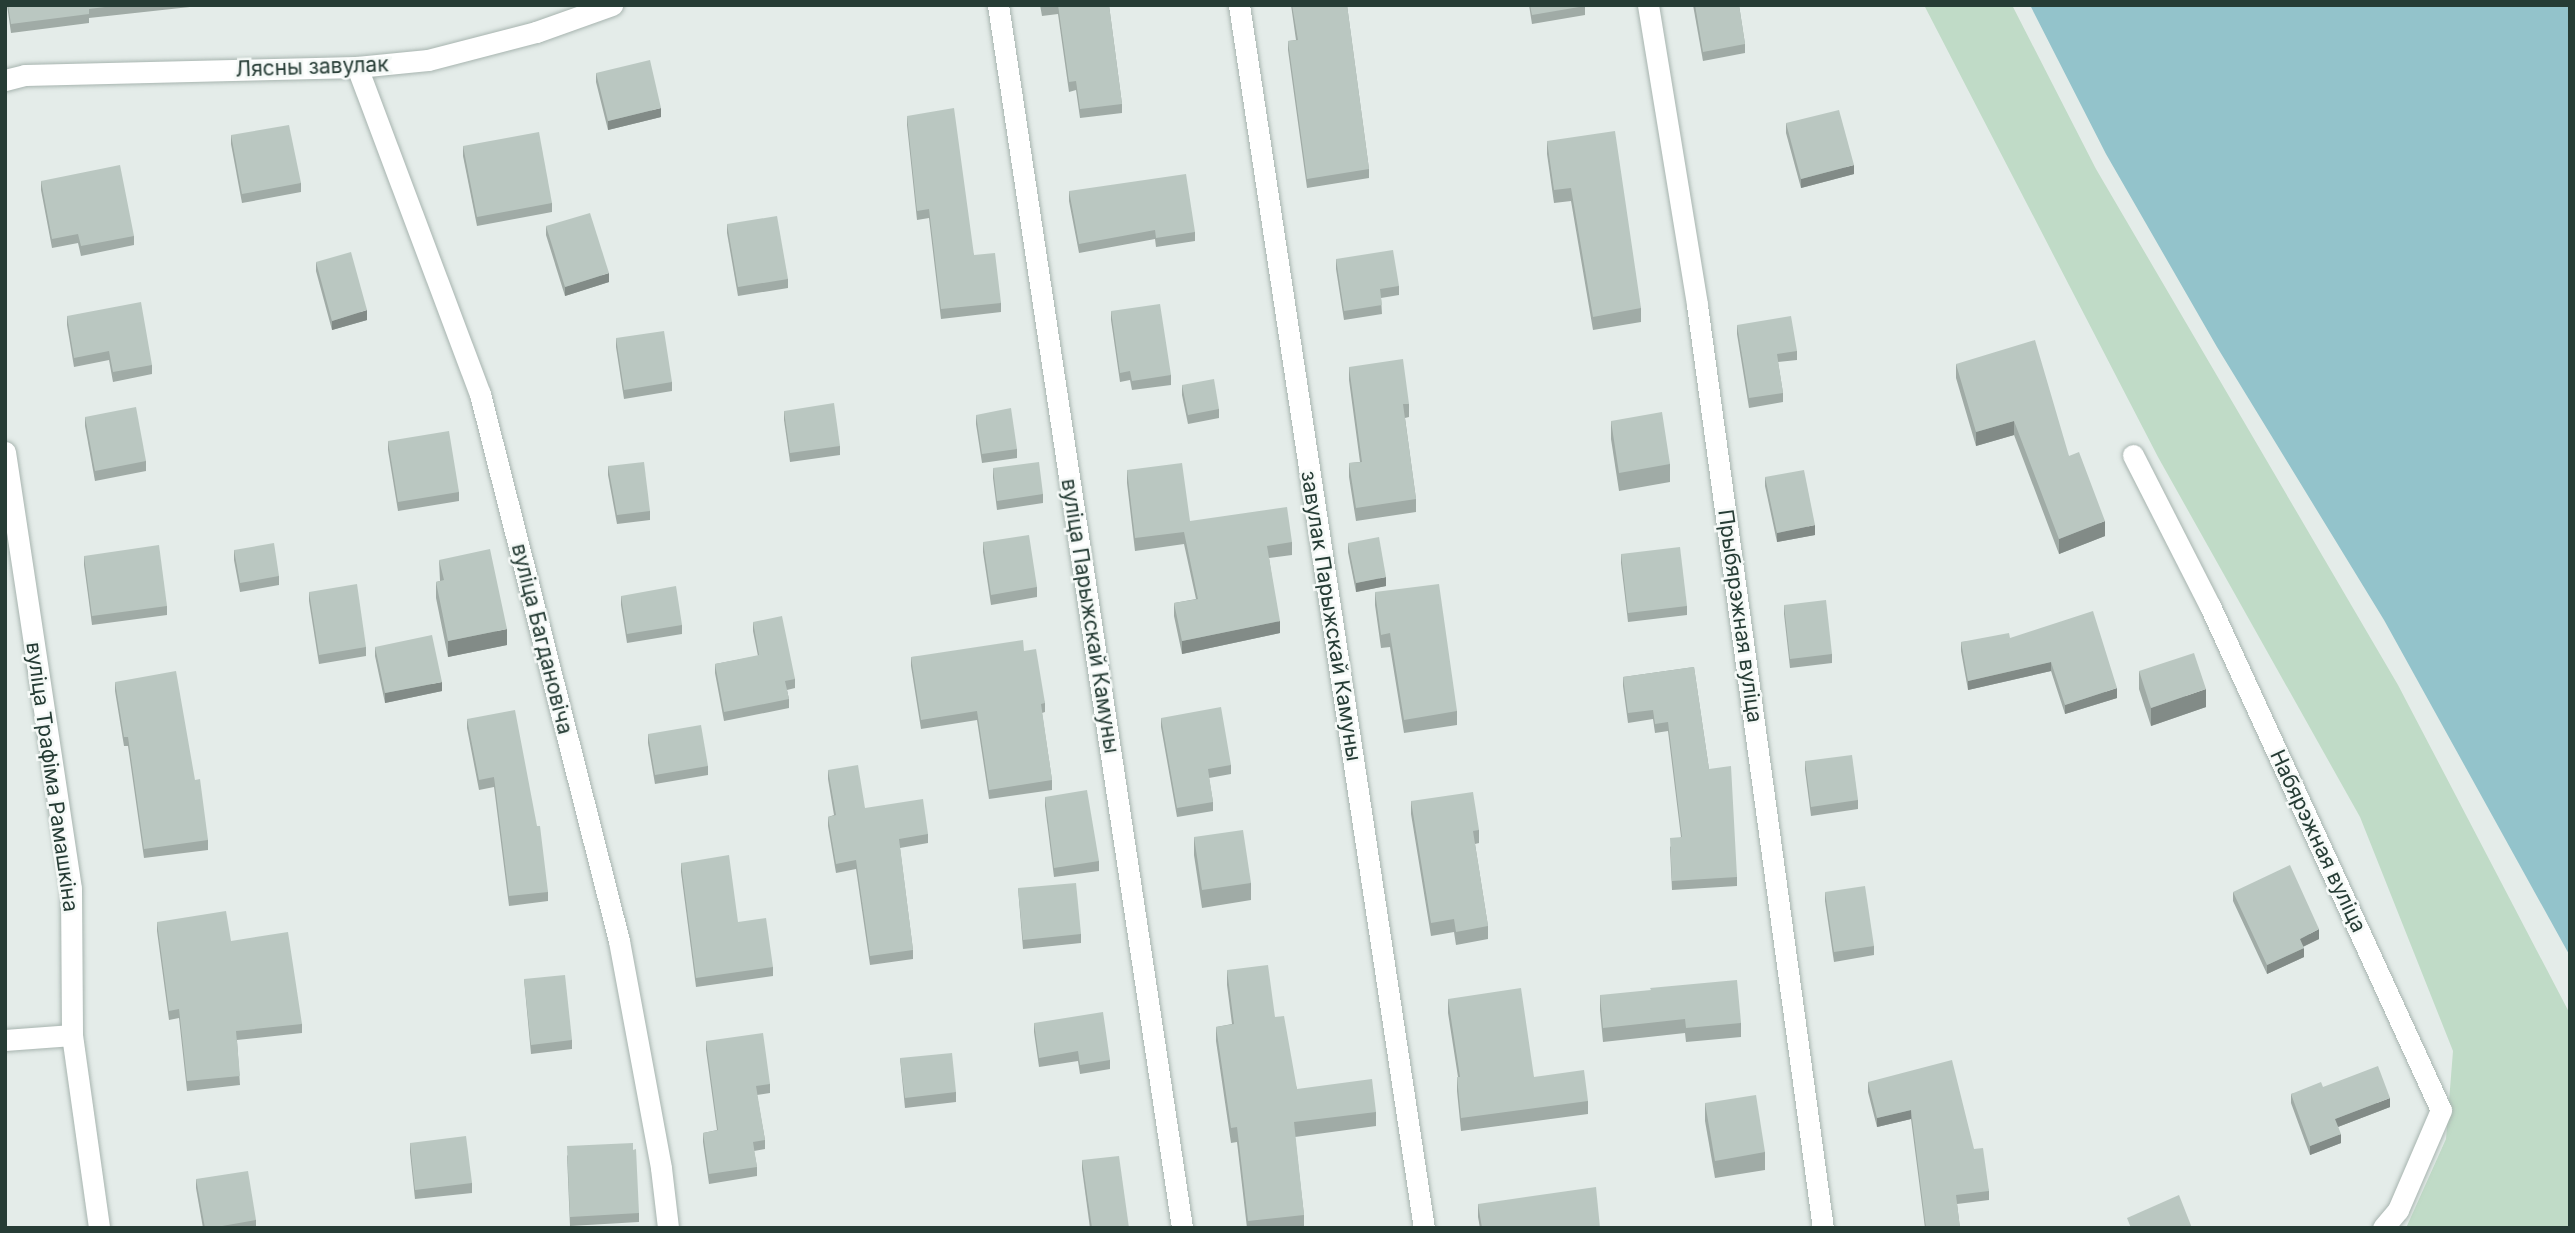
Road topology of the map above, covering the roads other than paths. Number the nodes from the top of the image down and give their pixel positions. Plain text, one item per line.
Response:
1 (612, 5) edge
2 (998, 5) edge
3 (1239, 5) edge
4 (1648, 5) edge
5 (357, 67) junction
6 (5, 80) edge
7 (5, 452) edge
8 (2133, 455) dead end
9 (15, 571) edge
10 (72, 1035) junction
11 (5, 1040) edge
12 (99, 1228) edge
13 (668, 1228) edge
14 (1182, 1228) edge
15 (1423, 1228) edge
16 (1823, 1228) edge
17 (2383, 1228) edge

1 - 5 street, Лясны завулак
2 - 14 street, вуліца Парыжскай Камуны
3 - 15 street, завулак Парыжскай Камуны
4 - 16 street, Прыбярэжная вуліца
5 - 6 street, Лясны завулак
5 - 13 street, вуліца Багдановіча
7 - 9 street, вуліца Трафіма Рамашкіна
8 - 17 street, Набярэжная вуліца
9 - 10 street, вуліца Трафіма Рамашкіна
10 - 11 street
10 - 12 street, вуліца Трафіма Рамашкіна

